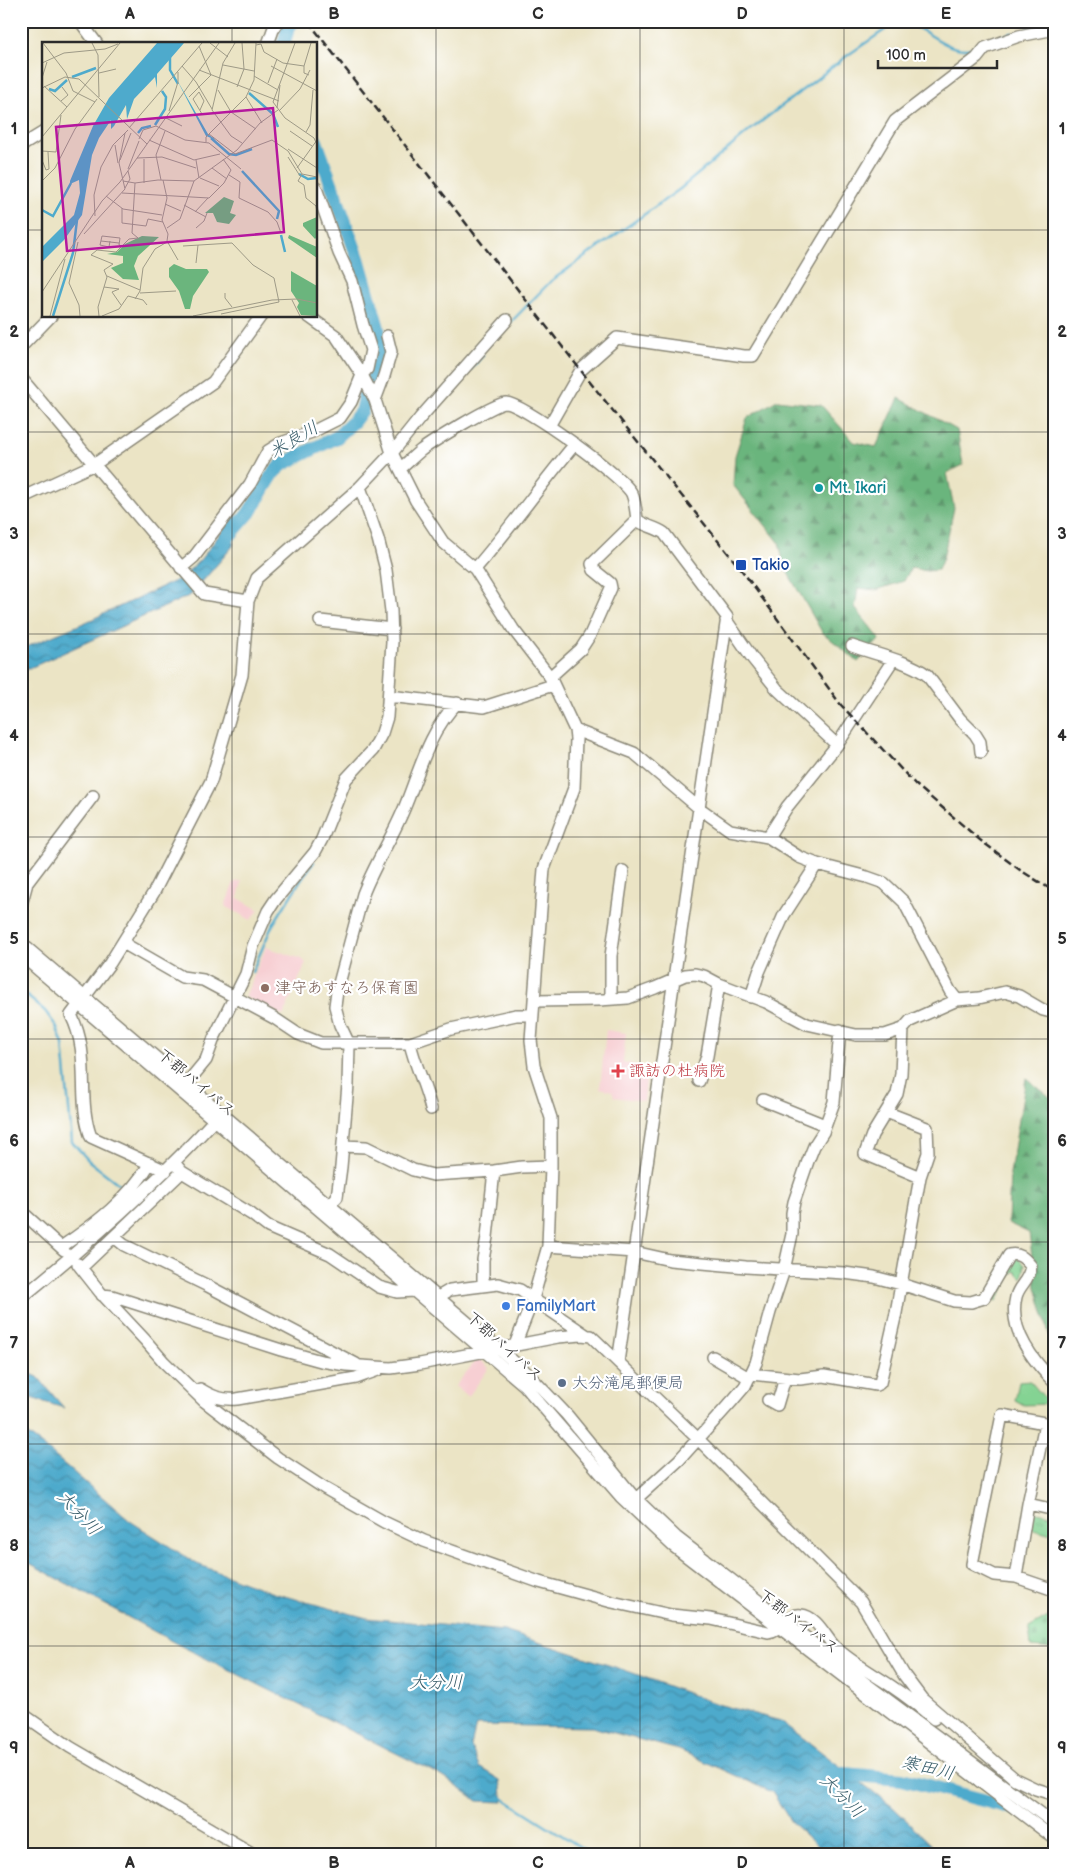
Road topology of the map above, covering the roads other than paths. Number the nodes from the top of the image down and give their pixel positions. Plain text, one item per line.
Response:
1 (80, 21) edge
2 (279, 21) edge
3 (1055, 29) edge
4 (96, 42) edge
5 (269, 42) edge
6 (42, 133) edge
7 (21, 146) edge
8 (318, 194) edge
9 (49, 318) edge
10 (260, 318) edge
11 (311, 318) edge
12 (507, 320) dead end
13 (387, 336) dead end
14 (21, 346) edge
15 (362, 375) junction
16 (21, 378) edge
17 (375, 400) junction
18 (549, 426) junction
19 (575, 444) junction
20 (392, 453) junction
21 (95, 464) junction
22 (400, 469) junction
23 (360, 487) junction
24 (21, 498) edge
25 (637, 520) junction
26 (182, 568) junction
27 (475, 569) junction
28 (248, 601) junction
29 (726, 620) junction
30 (320, 621) dead end
31 (392, 628) junction
32 (852, 646) dead end
33 (893, 660) junction
34 (552, 681) junction
35 (388, 696) junction
36 (457, 702) junction
37 (575, 730) junction
38 (837, 745) junction
39 (981, 752) dead end
40 (93, 796) dead end
41 (699, 808) junction
42 (768, 837) junction
43 (817, 864) junction
44 (624, 871) dead end
45 (21, 905) edge
46 (21, 943) edge
47 (123, 943) junction
48 (21, 955) edge
49 (674, 979) junction
50 (719, 984) junction
51 (751, 997) junction
52 (238, 999) junction
53 (611, 999) junction
54 (957, 1000) junction
55 (81, 1001) junction
56 (535, 1001) junction
57 (1055, 1013) edge
58 (533, 1016) junction
59 (904, 1029) junction
60 (840, 1030) junction
61 (410, 1043) junction
62 (349, 1044) junction
63 (699, 1082) dead end
64 (183, 1087) junction
65 (763, 1100) dead end
66 (431, 1109) dead end
67 (886, 1112) junction
68 (218, 1117) junction
69 (825, 1125) junction
70 (343, 1146) junction
71 (150, 1163) junction
72 (552, 1166) junction
73 (170, 1167) junction
74 (494, 1171) junction
75 (182, 1172) junction
76 (920, 1177) junction
77 (326, 1209) junction
78 (21, 1211) edge
79 (114, 1236) junction
80 (548, 1246) junction
81 (634, 1252) junction
82 (784, 1270) junction
83 (901, 1284) junction
84 (483, 1285) junction
85 (414, 1291) junction
86 (102, 1294) junction
87 (21, 1298) edge
88 (533, 1299) junction
89 (433, 1300) junction
90 (586, 1335) junction
91 (516, 1345) junction
92 (498, 1348) junction
93 (485, 1351) junction
94 (713, 1357) dead end
95 (618, 1362) junction
96 (362, 1367) junction
97 (384, 1368) junction
98 (750, 1376) junction
99 (785, 1378) junction
100 (1055, 1383) edge
101 (186, 1384) junction
102 (777, 1404) dead end
103 (1050, 1424) edge
104 (697, 1438) junction
105 (636, 1499) junction
106 (1028, 1504) junction
107 (1055, 1510) edge
108 (1016, 1578) junction
109 (1055, 1584) edge
110 (782, 1625) junction
111 (21, 1713) edge
112 (1000, 1767) junction
113 (1055, 1795) edge
114 (1055, 1824) edge
115 (1055, 1839) edge
116 (255, 1855) edge

1 - 4 street
2 - 5 street
3 - 18 street
6 - 7 street
8 - 15 street
9 - 14 street
10 - 21 street
11 - 15 street
12 - 20 street
13 - 17 street
15 - 17 street
15 - 26 street
16 - 21 street
17 - 20 street
18 - 19 street
18 - 22 street
19 - 25 street
19 - 27 street
20 - 22 street
20 - 23 street
21 - 24 street
21 - 26 street
22 - 27 street
23 - 28 street
23 - 31 street
25 - 29 street
25 - 34 street
26 - 28 street
27 - 34 street
28 - 47 street
29 - 38 street
29 - 41 street
30 - 31 street
31 - 35 street
32 - 33 street
33 - 38 street
33 - 39 street
34 - 36 street
34 - 37 street
35 - 36 street
35 - 52 street
36 - 62 street
37 - 41 street
37 - 56 street
38 - 42 street
40 - 45 street
41 - 42 street
41 - 49 street
42 - 43 street
43 - 51 street
43 - 54 street
44 - 53 street
46 - 55 street
47 - 52 street
47 - 55 street
48 - 55 street
49 - 50 street
49 - 53 street
49 - 81 street
50 - 51 street
50 - 63 street
51 - 60 street
52 - 62 street
52 - 64 street
53 - 56 street
54 - 57 street
54 - 59 street
55 - 64 street
55 - 71 street
56 - 58 street
58 - 61 street
58 - 72 street
59 - 60 street
59 - 67 street
60 - 69 street
61 - 62 street
61 - 66 street
62 - 70 street
64 - 68 street
65 - 69 street
67 - 76 street
67 - 76 street
68 - 73 street
68 - 77 street
69 - 82 street
70 - 74 street
70 - 77 street
71 - 73 street
71 - 78 street
72 - 74 street
72 - 80 street
73 - 75 street
73 - 87 street
74 - 84 street
75 - 79 street
75 - 85 street
76 - 83 street
77 - 85 street, 下郡バイパス
77 - 89 street
79 - 86 street
79 - 96 street
80 - 81 street
80 - 88 street
81 - 82 street
81 - 95 street
82 - 83 street
82 - 98 street
83 - 99 street
83 - 100 street
84 - 88 street
84 - 89 street
85 - 89 street, 下郡バイパス
86 - 96 street
86 - 101 street
88 - 90 street
88 - 91 street
89 - 92 street
89 - 93 street, 下郡バイパス
90 - 91 street
90 - 95 street
91 - 92 street
92 - 93 street
92 - 105 street
93 - 97 street
93 - 110 street, 下郡バイパス
94 - 98 street
95 - 104 street
96 - 97 street
97 - 101 street
98 - 99 street
98 - 104 street
99 - 102 street
101 - 110 street
103 - 106 street
103 - 108 street
104 - 105 street
104 - 112 street
105 - 110 street
106 - 107 street
106 - 108 street
108 - 109 street
110 - 112 street
110 - 114 street
110 - 115 street, 下郡バイパス
111 - 116 street
112 - 113 street

